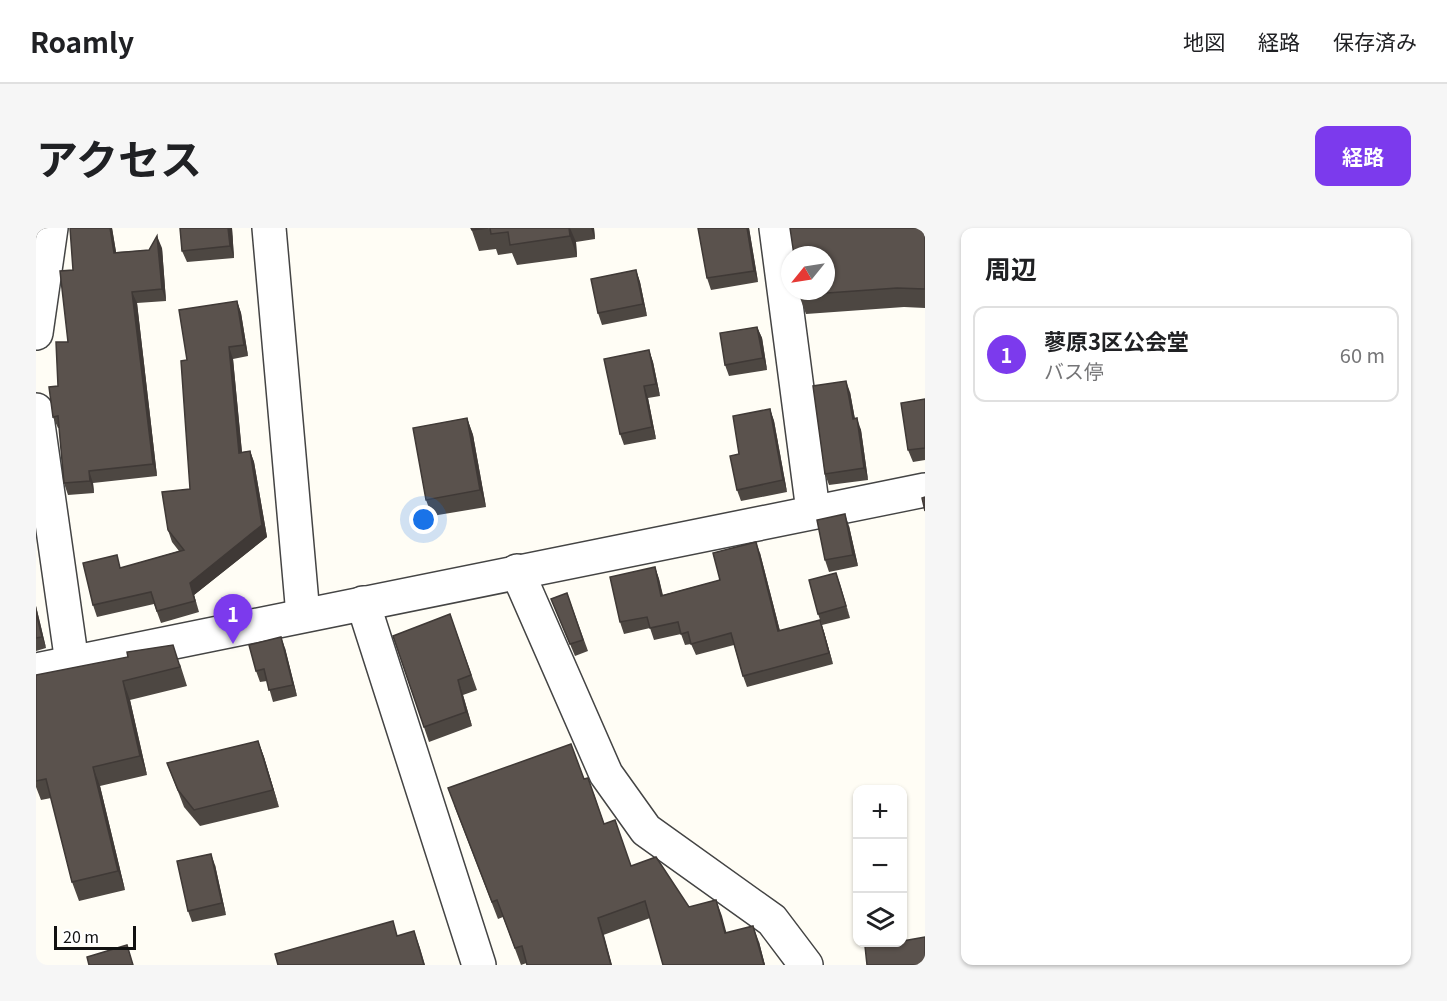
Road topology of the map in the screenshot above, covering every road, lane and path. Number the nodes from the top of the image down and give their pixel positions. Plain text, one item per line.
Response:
1 (51, 228) edge
2 (269, 228) edge
3 (776, 228) edge
4 (36, 333) edge
5 (36, 410) edge
6 (925, 490) edge
7 (813, 511) junction
8 (517, 571) junction
9 (363, 603) junction
10 (303, 615) junction
11 (72, 663) junction
12 (36, 670) edge
13 (479, 965) edge
14 (806, 965) edge

1 - 4 street
2 - 10 street
3 - 7 street
5 - 11 street
6 - 7 street
7 - 8 street
8 - 9 street
8 - 14 street
9 - 10 street
9 - 13 street
10 - 11 street
11 - 12 street

